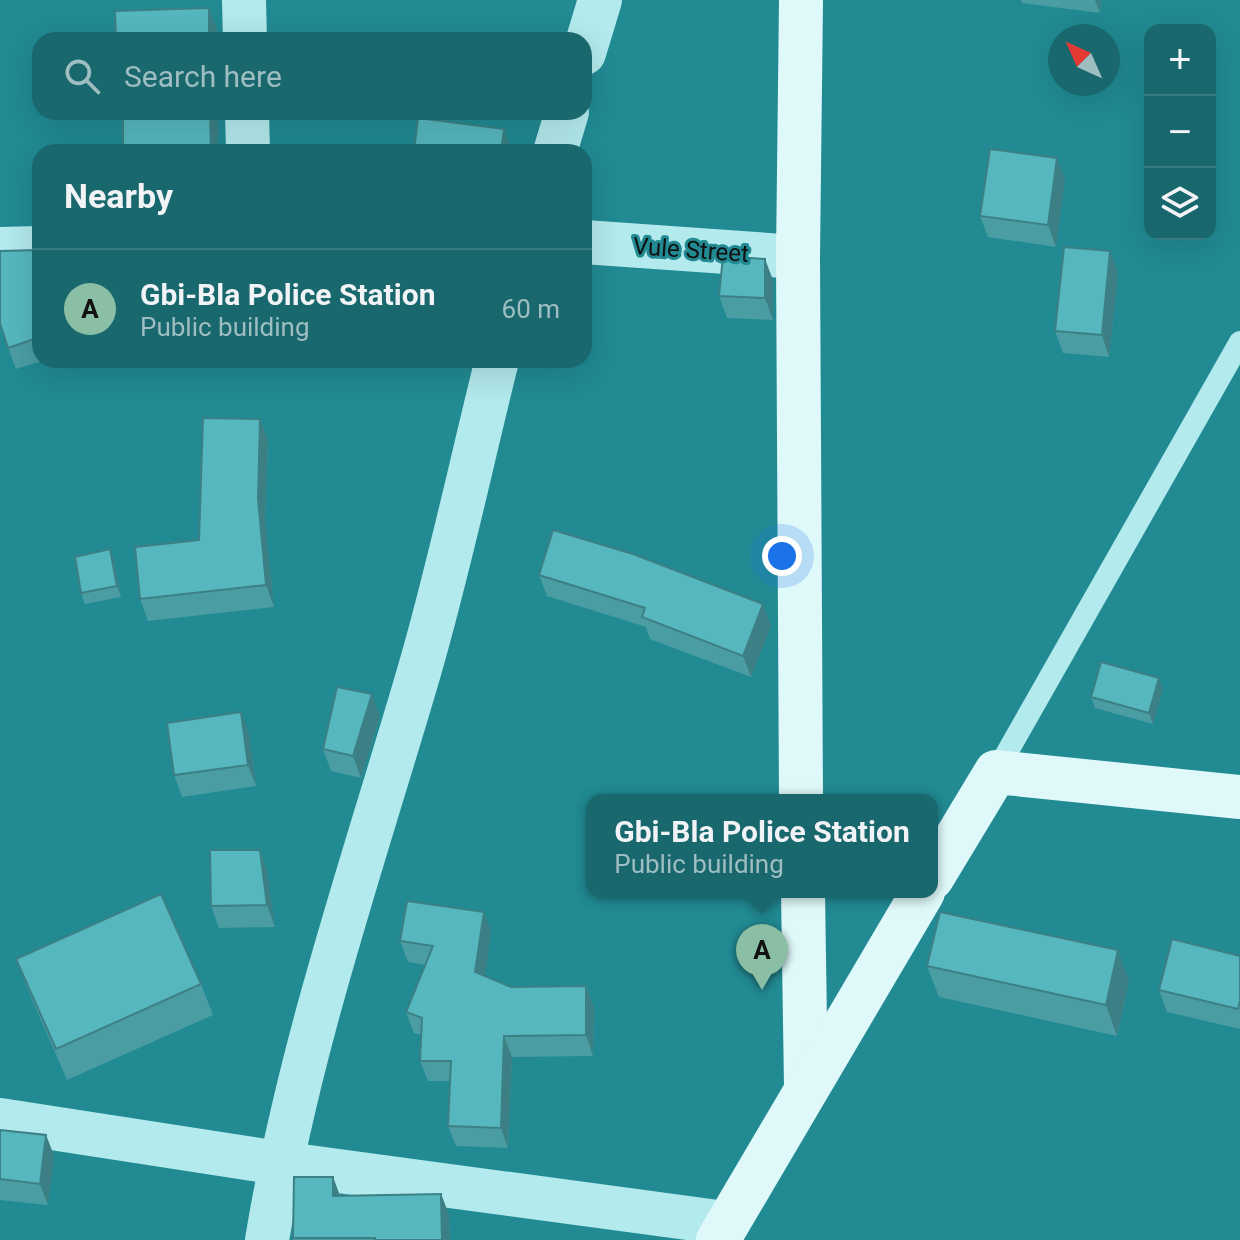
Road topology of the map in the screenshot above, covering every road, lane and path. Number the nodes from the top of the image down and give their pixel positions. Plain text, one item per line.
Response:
1 (244, 0) edge
2 (600, 0) edge
3 (801, 0) edge
4 (245, 32) edge
5 (590, 32) edge
6 (247, 120) edge
7 (565, 120) edge
8 (248, 144) edge
9 (557, 144) edge
10 (592, 243) edge
11 (32, 248) edge
12 (0, 249) edge
13 (798, 257) junction
14 (1240, 342) edge
15 (495, 368) edge
16 (996, 772) junction
17 (801, 794) edge
18 (1240, 797) edge
19 (938, 868) edge
20 (803, 898) edge
21 (919, 898) edge
22 (806, 1087) junction
23 (0, 1120) edge
24 (279, 1163) junction
25 (722, 1232) edge
26 (267, 1240) edge

1 - 4 street
2 - 5 street
3 - 13 main road
6 - 8 street
7 - 9 street
10 - 13 street, Vule Street
11 - 12 street
13 - 17 main road
14 - 16 lane
15 - 24 street
16 - 18 main road
16 - 19 main road
20 - 22 main road
21 - 22 main road
22 - 25 main road
23 - 24 street
24 - 25 street
24 - 26 street

